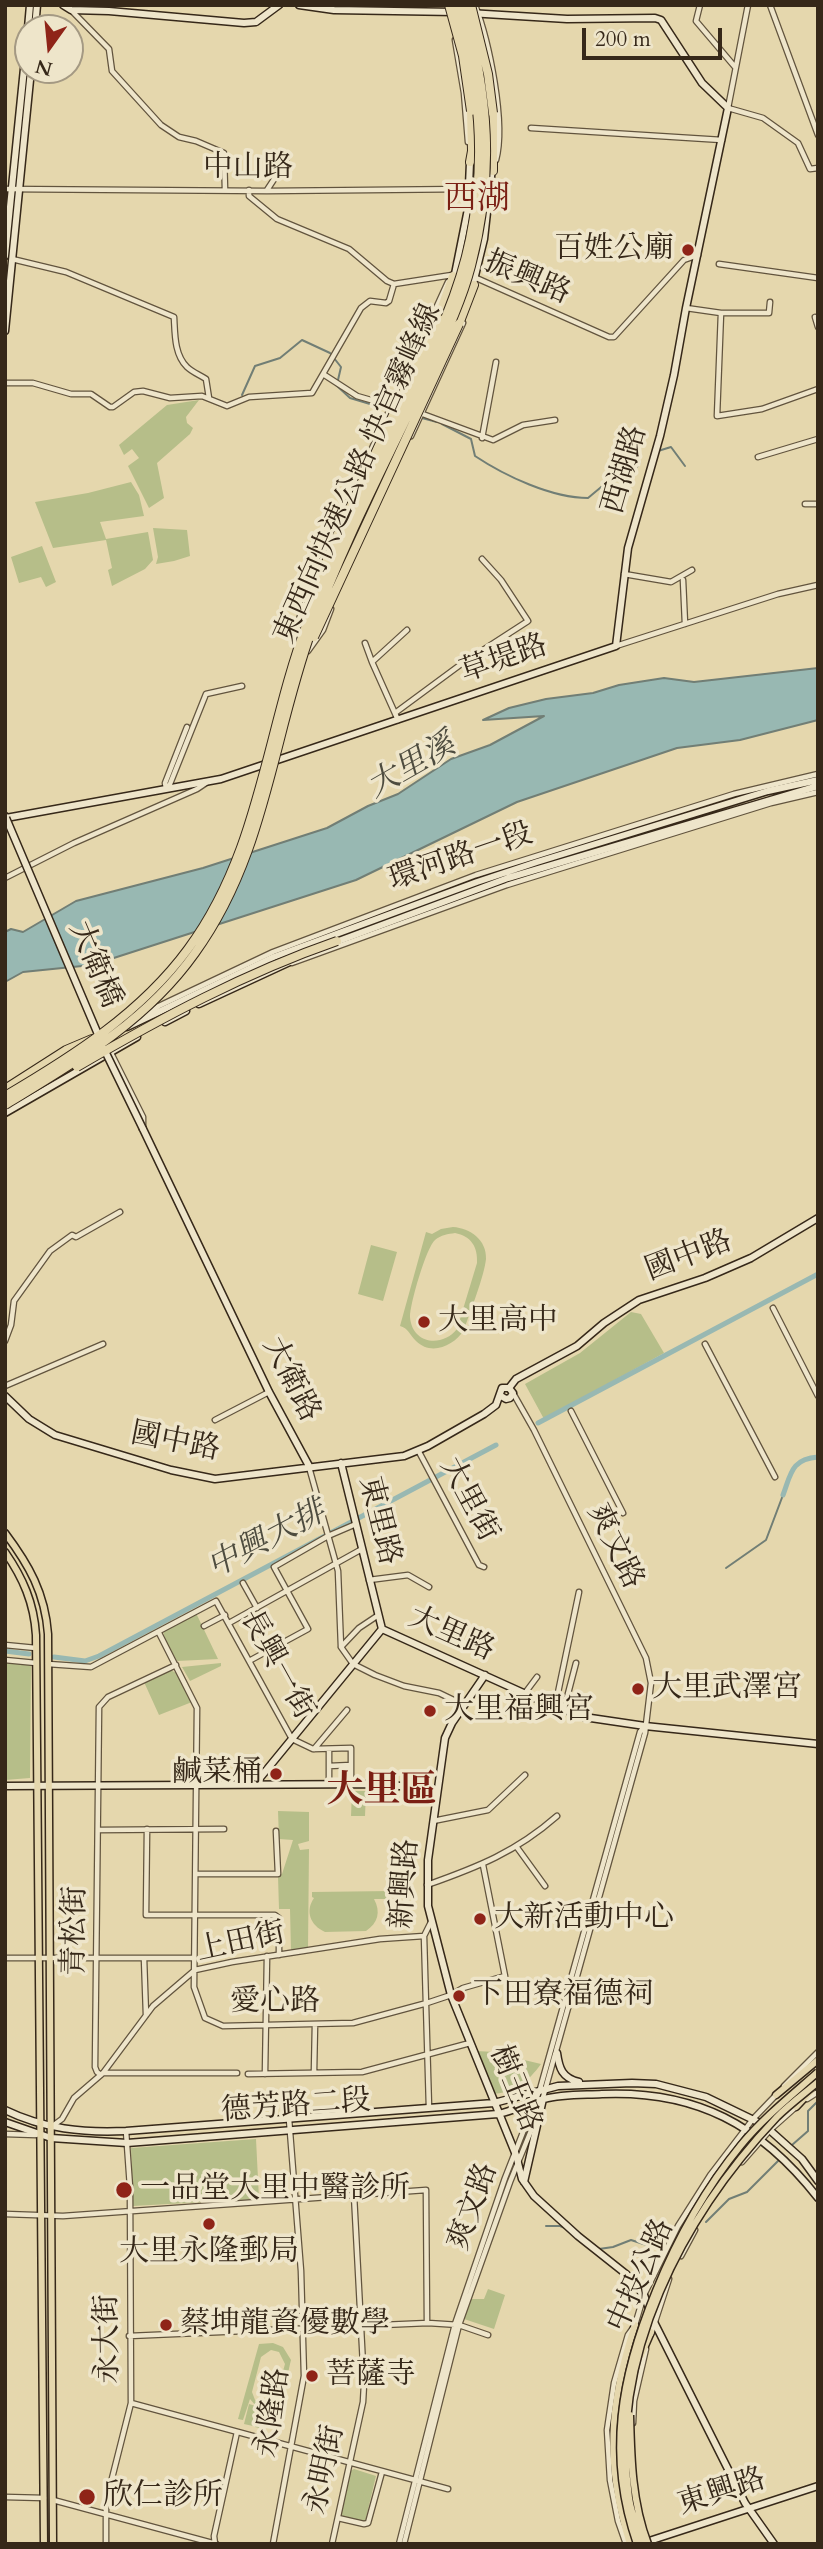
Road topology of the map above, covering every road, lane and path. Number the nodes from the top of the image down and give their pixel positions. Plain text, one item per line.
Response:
1 (63, 5) edge
2 (279, 5) edge
3 (299, 5) edge
4 (700, 5) edge
5 (748, 5) edge
6 (769, 5) edge
7 (460, 8) edge
8 (71, 10) junction
9 (736, 67) junction
10 (21, 84) edge
11 (31, 84) edge
12 (729, 108) junction
13 (531, 128) dead end
14 (818, 135) edge
15 (723, 140) junction
16 (286, 161) dead end
17 (470, 162) junction
18 (818, 168) edge
19 (493, 171) junction
20 (9, 188) edge
21 (20, 188) junction
22 (470, 189) junction
23 (225, 190) junction
24 (249, 190) junction
25 (491, 190) junction
26 (267, 191) junction
27 (699, 254) junction
28 (9, 257) edge
29 (719, 264) dead end
30 (454, 275) junction
31 (818, 278) edge
32 (475, 281) junction
33 (394, 284) junction
34 (770, 302) dead end
35 (686, 308) junction
36 (721, 313) junction
37 (816, 317) dead end
38 (818, 327) edge
39 (5, 331) edge
40 (496, 362) dead end
41 (323, 374) junction
42 (5, 383) edge
43 (818, 389) edge
44 (209, 398) junction
45 (392, 407) junction
46 (401, 411) junction
47 (422, 413) junction
48 (411, 414) junction
49 (555, 420) dead end
50 (482, 438) junction
51 (818, 439) edge
52 (758, 457) dead end
53 (805, 504) dead end
54 (818, 504) edge
55 (326, 549) junction
56 (333, 553) junction
57 (344, 559) junction
58 (482, 559) dead end
59 (351, 564) junction
60 (692, 570) dead end
61 (623, 574) junction
62 (683, 580) dead end
63 (818, 585) edge
64 (685, 624) junction
65 (407, 630) dead end
66 (365, 643) dead end
67 (296, 646) junction
68 (616, 646) junction
69 (302, 655) junction
70 (372, 662) junction
71 (243, 686) dead end
72 (396, 716) junction
73 (187, 727) dead end
74 (276, 760) junction
75 (264, 764) junction
76 (818, 774) edge
77 (818, 780) edge
78 (206, 783) junction
79 (818, 786) edge
80 (166, 789) junction
81 (818, 792) edge
82 (6, 817) edge
83 (5, 878) edge
84 (337, 941) junction
85 (285, 966) junction
86 (135, 1024) junction
87 (105, 1035) junction
88 (111, 1053) junction
89 (5, 1101) edge
90 (143, 1129) junction
91 (120, 1212) dead end
92 (818, 1218) edge
93 (773, 1308) dead end
94 (5, 1341) edge
95 (103, 1344) dead end
96 (705, 1344) dead end
97 (5, 1385) edge
98 (511, 1390) junction
99 (269, 1392) junction
100 (5, 1396) edge
101 (818, 1396) edge
102 (570, 1411) dead end
103 (215, 1420) dead end
104 (418, 1450) junction
105 (341, 1463) junction
106 (309, 1466) junction
107 (775, 1478) dead end
108 (623, 1513) dead end
109 (355, 1522) junction
110 (5, 1533) edge
111 (328, 1536) junction
112 (362, 1549) junction
113 (5, 1552) edge
114 (336, 1563) junction
115 (484, 1567) dead end
116 (369, 1580) junction
117 (243, 1583) dead end
118 (429, 1587) dead end
119 (287, 1591) junction
120 (579, 1592) dead end
121 (257, 1608) junction
122 (225, 1615) junction
123 (377, 1616) junction
124 (229, 1623) junction
125 (204, 1626) dead end
126 (382, 1629) junction
127 (159, 1633) junction
128 (5, 1645) edge
129 (341, 1647) junction
130 (36, 1648) junction
131 (5, 1660) edge
132 (249, 1661) junction
133 (36, 1663) junction
134 (576, 1663) dead end
135 (48, 1664) junction
136 (353, 1664) junction
137 (176, 1665) junction
138 (485, 1675) junction
139 (537, 1677) dead end
140 (524, 1693) junction
141 (464, 1705) junction
142 (555, 1707) junction
143 (347, 1710) dead end
144 (564, 1710) junction
145 (645, 1726) junction
146 (292, 1739) junction
147 (818, 1744) edge
148 (313, 1749) junction
149 (329, 1749) junction
150 (329, 1766) junction
151 (351, 1766) junction
152 (525, 1776) dead end
153 (255, 1784) junction
154 (329, 1784) junction
155 (351, 1784) junction
156 (38, 1785) junction
157 (99, 1785) junction
158 (196, 1785) junction
159 (5, 1786) edge
160 (48, 1786) junction
161 (437, 1791) junction
162 (557, 1816) dead end
163 (433, 1821) junction
164 (147, 1829) junction
165 (223, 1829) dead end
166 (98, 1830) junction
167 (197, 1830) junction
168 (276, 1830) dead end
169 (516, 1846) junction
170 (483, 1865) junction
171 (196, 1874) junction
172 (426, 1885) junction
173 (545, 1886) dead end
174 (196, 1914) junction
175 (431, 1922) junction
176 (424, 1936) junction
177 (279, 1955) junction
178 (267, 1956) junction
179 (38, 1957) junction
180 (5, 1958) edge
181 (49, 1958) junction
182 (97, 1958) junction
183 (144, 1958) junction
184 (194, 1958) junction
185 (195, 1970) junction
186 (451, 1995) junction
187 (427, 2003) junction
188 (146, 2015) junction
189 (315, 2024) junction
190 (266, 2028) junction
191 (470, 2043) junction
192 (818, 2052) edge
193 (557, 2053) junction
194 (429, 2054) junction
195 (818, 2060) edge
196 (314, 2072) junction
197 (818, 2072) edge
198 (237, 2073) dead end
199 (102, 2074) junction
200 (248, 2074) dead end
201 (265, 2074) junction
202 (818, 2083) edge
203 (588, 2084) junction
204 (544, 2088) junction
205 (818, 2092) edge
206 (776, 2095) junction
207 (539, 2101) junction
208 (494, 2103) junction
209 (796, 2106) junction
210 (429, 2108) junction
211 (5, 2110) edge
212 (498, 2114) junction
213 (289, 2119) junction
214 (753, 2119) junction
215 (5, 2122) edge
216 (40, 2124) junction
217 (51, 2127) junction
218 (746, 2128) junction
219 (291, 2130) junction
220 (770, 2130) junction
221 (126, 2131) junction
222 (5, 2134) edge
223 (40, 2135) junction
224 (51, 2138) junction
225 (762, 2140) junction
226 (127, 2143) junction
227 (516, 2155) junction
228 (518, 2165) junction
229 (818, 2181) edge
230 (524, 2182) junction
231 (354, 2196) junction
232 (818, 2198) edge
233 (296, 2200) junction
234 (129, 2211) junction
235 (5, 2214) edge
236 (40, 2214) junction
237 (51, 2215) junction
238 (666, 2248) junction
239 (680, 2256) junction
240 (644, 2295) junction
241 (654, 2322) junction
242 (428, 2323) junction
243 (457, 2324) junction
244 (635, 2325) junction
245 (361, 2328) junction
246 (41, 2330) junction
247 (52, 2330) junction
248 (302, 2330) junction
249 (651, 2332) junction
250 (488, 2335) dead end
251 (129, 2336) junction
252 (131, 2403) junction
253 (237, 2432) junction
254 (291, 2447) junction
255 (349, 2462) junction
256 (382, 2472) junction
257 (418, 2481) junction
258 (818, 2486) edge
259 (448, 2489) dead end
260 (5, 2497) edge
261 (44, 2498) junction
262 (52, 2500) junction
263 (748, 2507) junction
264 (105, 2514) junction
265 (338, 2518) junction
266 (645, 2543) edge
267 (44, 2544) edge
268 (53, 2544) edge
269 (106, 2544) edge
270 (215, 2544) edge
271 (273, 2544) edge
272 (332, 2544) edge
273 (399, 2544) edge
274 (404, 2544) edge
275 (628, 2544) edge
276 (774, 2544) edge

1 - 8 street
2 - 8 street
3 - 7 street
4 - 9 street
5 - 9 street
6 - 14 street
7 - 12 street
7 - 17 highway, bridge
7 - 17 street
7 - 19 street
7 - 19 highway, bridge
7 - 19 street
7 - 22 street
7 - 69 highway, 東西向快速公路 快官霧峰線, bridge
8 - 23 street
9 - 12 street
10 - 20 street
11 - 21 street
12 - 15 street, 西湖路
12 - 18 street
13 - 15 street
15 - 27 street, 西湖路
16 - 26 street
17 - 22 street
19 - 25 street
20 - 21 street, 中山路
20 - 28 street
21 - 23 street, 中山路
21 - 28 street
22 - 25 street, 中山路
22 - 26 street, 中山路
22 - 30 street
23 - 24 street, 中山路
24 - 26 street, 中山路
24 - 33 street
25 - 32 street
27 - 32 street, 振興路
27 - 35 street, 西湖路
28 - 39 street
28 - 44 street
29 - 31 street
30 - 32 street, 振興路
30 - 33 street, 振興路
30 - 45 street
30 - 46 street
30 - 69 highway, bridge
32 - 47 street
32 - 48 street
32 - 69 highway, bridge
33 - 41 street
34 - 36 street
35 - 36 street
35 - 61 street, 西湖路
36 - 43 street
37 - 38 street
40 - 50 street
41 - 44 street
41 - 45 street
42 - 44 street
45 - 46 street
45 - 55 street
46 - 48 street
46 - 56 street
47 - 48 street
47 - 50 street
47 - 59 street
48 - 57 street
49 - 50 street
51 - 52 street
53 - 54 street
55 - 56 street
55 - 67 street
56 - 57 street
56 - 67 street
57 - 59 street
57 - 69 street
58 - 72 street
59 - 69 street
60 - 61 street
61 - 68 street, 西湖路
62 - 64 street
63 - 64 street, 草堤路
64 - 68 street, 草堤路
65 - 70 street
66 - 70 street
67 - 75 street
68 - 72 street, 草堤路
69 - 74 street
69 - 89 highway, 東西向快速公路 快官霧峰線, bridge
70 - 72 street
71 - 80 street
72 - 74 street, 草堤路
73 - 80 street
74 - 75 street, 草堤路
75 - 78 street, 草堤路
76 - 86 street, 環河路一段
77 - 86 street, 環河路一段
78 - 80 street, 草堤路
78 - 83 street, 草堤路
79 - 84 street, 環河路一段
80 - 82 street, 草堤路
81 - 85 street, 環河路一段
82 - 90 street, 大衛橋, bridge
84 - 85 street, 環河路一段
84 - 89 highway, bridge
85 - 88 street, 環河路一段
86 - 87 street, 環河路一段
87 - 89 street, 環河路一段
87 - 89 highway, bridge
88 - 89 street, 環河路一段
88 - 90 street
90 - 99 street, 大衛路
91 - 94 street
92 - 98 street, 國中路
93 - 101 street
95 - 97 street
96 - 107 street
98 - 104 street, 國中路
98 - 145 street, 爽文路
99 - 103 street
99 - 106 street, 大衛路
100 - 106 street, 國中路
102 - 108 street
104 - 105 street, 國中路
104 - 115 street, 大里街
105 - 106 street, 國中路
105 - 109 street, 東里路
106 - 111 street, 大衛路
109 - 111 street
109 - 112 street, 東里路
110 - 135 main road
111 - 114 street, 大衛路
111 - 119 street
112 - 114 street
112 - 116 street, 東里路
113 - 130 main road
114 - 119 street
114 - 129 street, 大衛路
116 - 118 street
116 - 123 street, 東里路
117 - 121 street
119 - 121 street
119 - 132 street
120 - 142 street
121 - 124 street
122 - 124 street, 長興一街
122 - 125 street
122 - 127 street, 長興一街
123 - 126 street, 東里路
123 - 129 street
124 - 132 street, 長興一街
126 - 136 street, 大里路
126 - 138 street, 大里路
127 - 135 street
127 - 137 street, 愛心路
128 - 130 street
129 - 136 street
130 - 133 main road
131 - 133 street
132 - 146 street, 長興一街
133 - 156 main road
134 - 144 street
135 - 160 main road
136 - 141 street
136 - 146 street, 大里路
137 - 157 street, 青松街
137 - 158 street, 愛心路
138 - 140 street, 大里路
138 - 141 street, 新興路
139 - 140 street
140 - 142 street, 大里路
141 - 161 street, 新興路
142 - 144 street, 大里路
143 - 148 street
144 - 145 street, 大里路
145 - 147 street, 大里路
145 - 193 street, 爽文路
145 - 204 street, 爽文路
146 - 148 street, 長興一街
146 - 153 street, 大里路
148 - 149 street, 長興一街
149 - 150 street
149 - 151 street, 長興一街
150 - 151 street
150 - 154 street
151 - 155 street
152 - 163 street
153 - 154 street
153 - 158 street
154 - 155 street
155 - 161 street
156 - 159 street
156 - 160 street
156 - 179 main road
157 - 158 street
157 - 160 street
157 - 166 street, 青松街
158 - 167 street, 愛心路
160 - 181 main road
161 - 163 street, 新興路
162 - 169 street
163 - 172 street, 新興路
164 - 166 street
164 - 167 street
164 - 174 street
165 - 167 street
166 - 182 street, 青松街
167 - 171 street, 愛心路
168 - 171 street
169 - 170 street
169 - 173 street
170 - 172 street
170 - 186 street, 愛心路
171 - 174 street, 愛心路
172 - 175 street, 新興路
174 - 177 street
174 - 184 street, 愛心路
175 - 176 street, 新興路
175 - 186 street, 樹王路
176 - 177 street, 上田街
176 - 187 street, 新興路
177 - 178 street, 上田街
178 - 185 street, 上田街
178 - 190 street
179 - 180 street
179 - 181 street
179 - 216 main road
181 - 182 street
181 - 217 main road
182 - 183 street
182 - 199 street, 青松街
183 - 184 street
183 - 188 street
184 - 185 street, 愛心路
185 - 188 street, 上田街
185 - 190 street, 愛心路
186 - 187 street, 愛心路
186 - 191 street, 樹王路
187 - 189 street, 愛心路
187 - 194 street, 新興路
188 - 199 street, 上田街
189 - 190 street, 愛心路
189 - 196 street
190 - 201 street
191 - 194 street
191 - 208 street, 樹王路
192 - 206 street
193 - 203 street
193 - 204 street, 爽文路
194 - 196 street
194 - 210 street, 新興路
195 - 206 main road
196 - 201 street
197 - 266 main road, 中投公路, bridge
198 - 199 street
199 - 217 street, 上田街
200 - 201 street
202 - 209 main road
202 - 266 main road, 中投公路, bridge
203 - 204 street, 德芳路二段
203 - 214 street, 德芳路二段
204 - 207 street, 爽文路
204 - 208 street, 德芳路二段
205 - 209 street
206 - 214 street
207 - 212 street, 德芳路二段
207 - 218 street, 德芳路二段
207 - 227 street, 爽文路
207 - 228 street, 爽文路
207 - 230 street
208 - 210 street, 德芳路二段
208 - 212 street, 樹王路
209 - 220 street
210 - 213 street, 德芳路二段
211 - 216 street, 德芳路二段
212 - 219 street, 德芳路二段
212 - 227 street, 樹王路
213 - 219 street, 永隆路
213 - 221 street, 德芳路二段
214 - 218 street
214 - 220 street, 德芳路二段
215 - 223 street, 德芳路二段
216 - 217 street, 德芳路二段
216 - 223 main road
217 - 221 street, 德芳路二段
217 - 224 main road
218 - 225 street, 德芳路二段
218 - 238 street
219 - 226 street, 德芳路二段
219 - 233 street, 永隆路
220 - 225 street
220 - 229 street, 德芳路二段
221 - 226 street, 永大街
222 - 223 street
223 - 224 street, 德芳路二段
223 - 236 main road
224 - 226 street, 德芳路二段
224 - 237 main road
225 - 232 street, 德芳路二段
225 - 239 street
226 - 234 street, 永大街
227 - 228 street, 樹王路
227 - 243 street, 爽文路
228 - 230 street, 樹王路
228 - 243 street, 爽文路
230 - 240 street, 樹王路
231 - 233 street
231 - 242 street
231 - 245 street, 永明街
233 - 234 street
233 - 248 street, 永隆路
234 - 237 street
234 - 251 street, 永大街
235 - 236 street
236 - 237 street
236 - 246 main road
237 - 247 main road
238 - 239 street
238 - 240 street
239 - 241 street
240 - 241 street
240 - 244 street
241 - 249 street
241 - 263 street
242 - 243 street
242 - 245 street
243 - 250 street
243 - 257 street, 爽文路
244 - 275 main road
244 - 275 street
245 - 248 street
245 - 255 street, 永明街
246 - 247 main road
246 - 261 main road
247 - 262 main road
248 - 251 street
248 - 254 street, 永隆路
249 - 266 street
249 - 266 main road, bridge
251 - 252 street, 永大街
252 - 253 street
252 - 264 street, 永大街
253 - 254 street
253 - 270 street
254 - 255 street
254 - 271 street, 永隆路
255 - 256 street
255 - 265 street, 永明街
256 - 257 street
256 - 265 street
257 - 259 street
257 - 273 street, 爽文路
257 - 274 street, 爽文路
258 - 263 street, 東興路
260 - 261 street
261 - 262 street
261 - 267 main road
262 - 264 street
262 - 268 main road
263 - 266 street, 東興路
263 - 276 street
264 - 269 street, 永大街
264 - 270 street
265 - 272 street, 永明街

